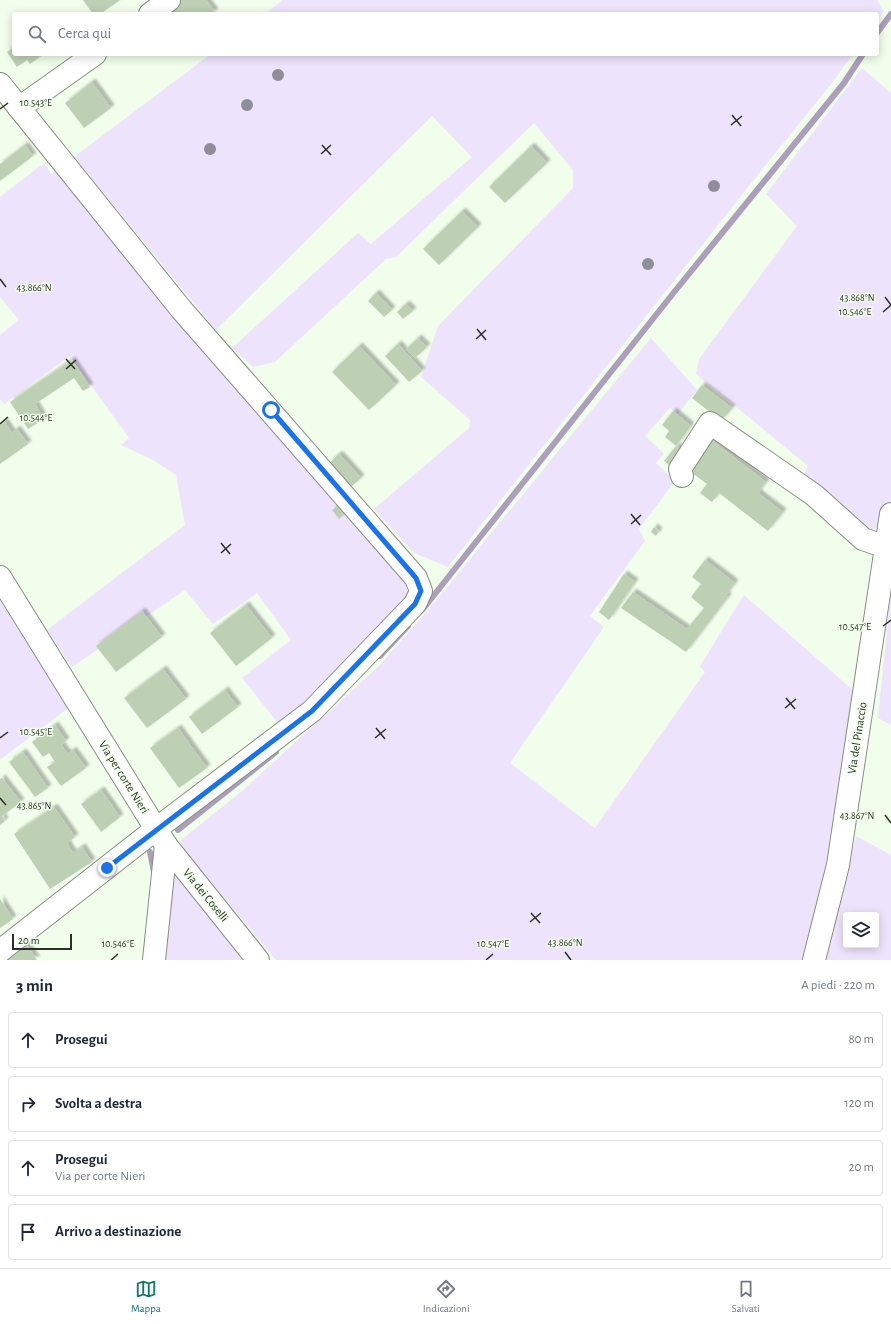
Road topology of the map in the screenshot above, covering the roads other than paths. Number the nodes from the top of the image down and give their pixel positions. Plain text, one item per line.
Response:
1 (169, 0) edge
2 (153, 12) edge
3 (92, 56) edge
4 (0, 84) edge
5 (19, 108) junction
6 (682, 476) dead end
7 (891, 514) edge
8 (886, 547) junction
9 (0, 577) edge
10 (161, 837) junction
11 (0, 951) edge
12 (154, 960) edge
13 (258, 960) edge
14 (814, 960) edge

1 - 2 street
3 - 5 street
4 - 5 street
5 - 10 street
6 - 8 street
7 - 8 street, Via del Pinaccio
8 - 14 street, Via del Pinaccio
9 - 10 street, Via per corte Nieri
10 - 11 street
10 - 12 street
10 - 13 street, Via dei Coselli

